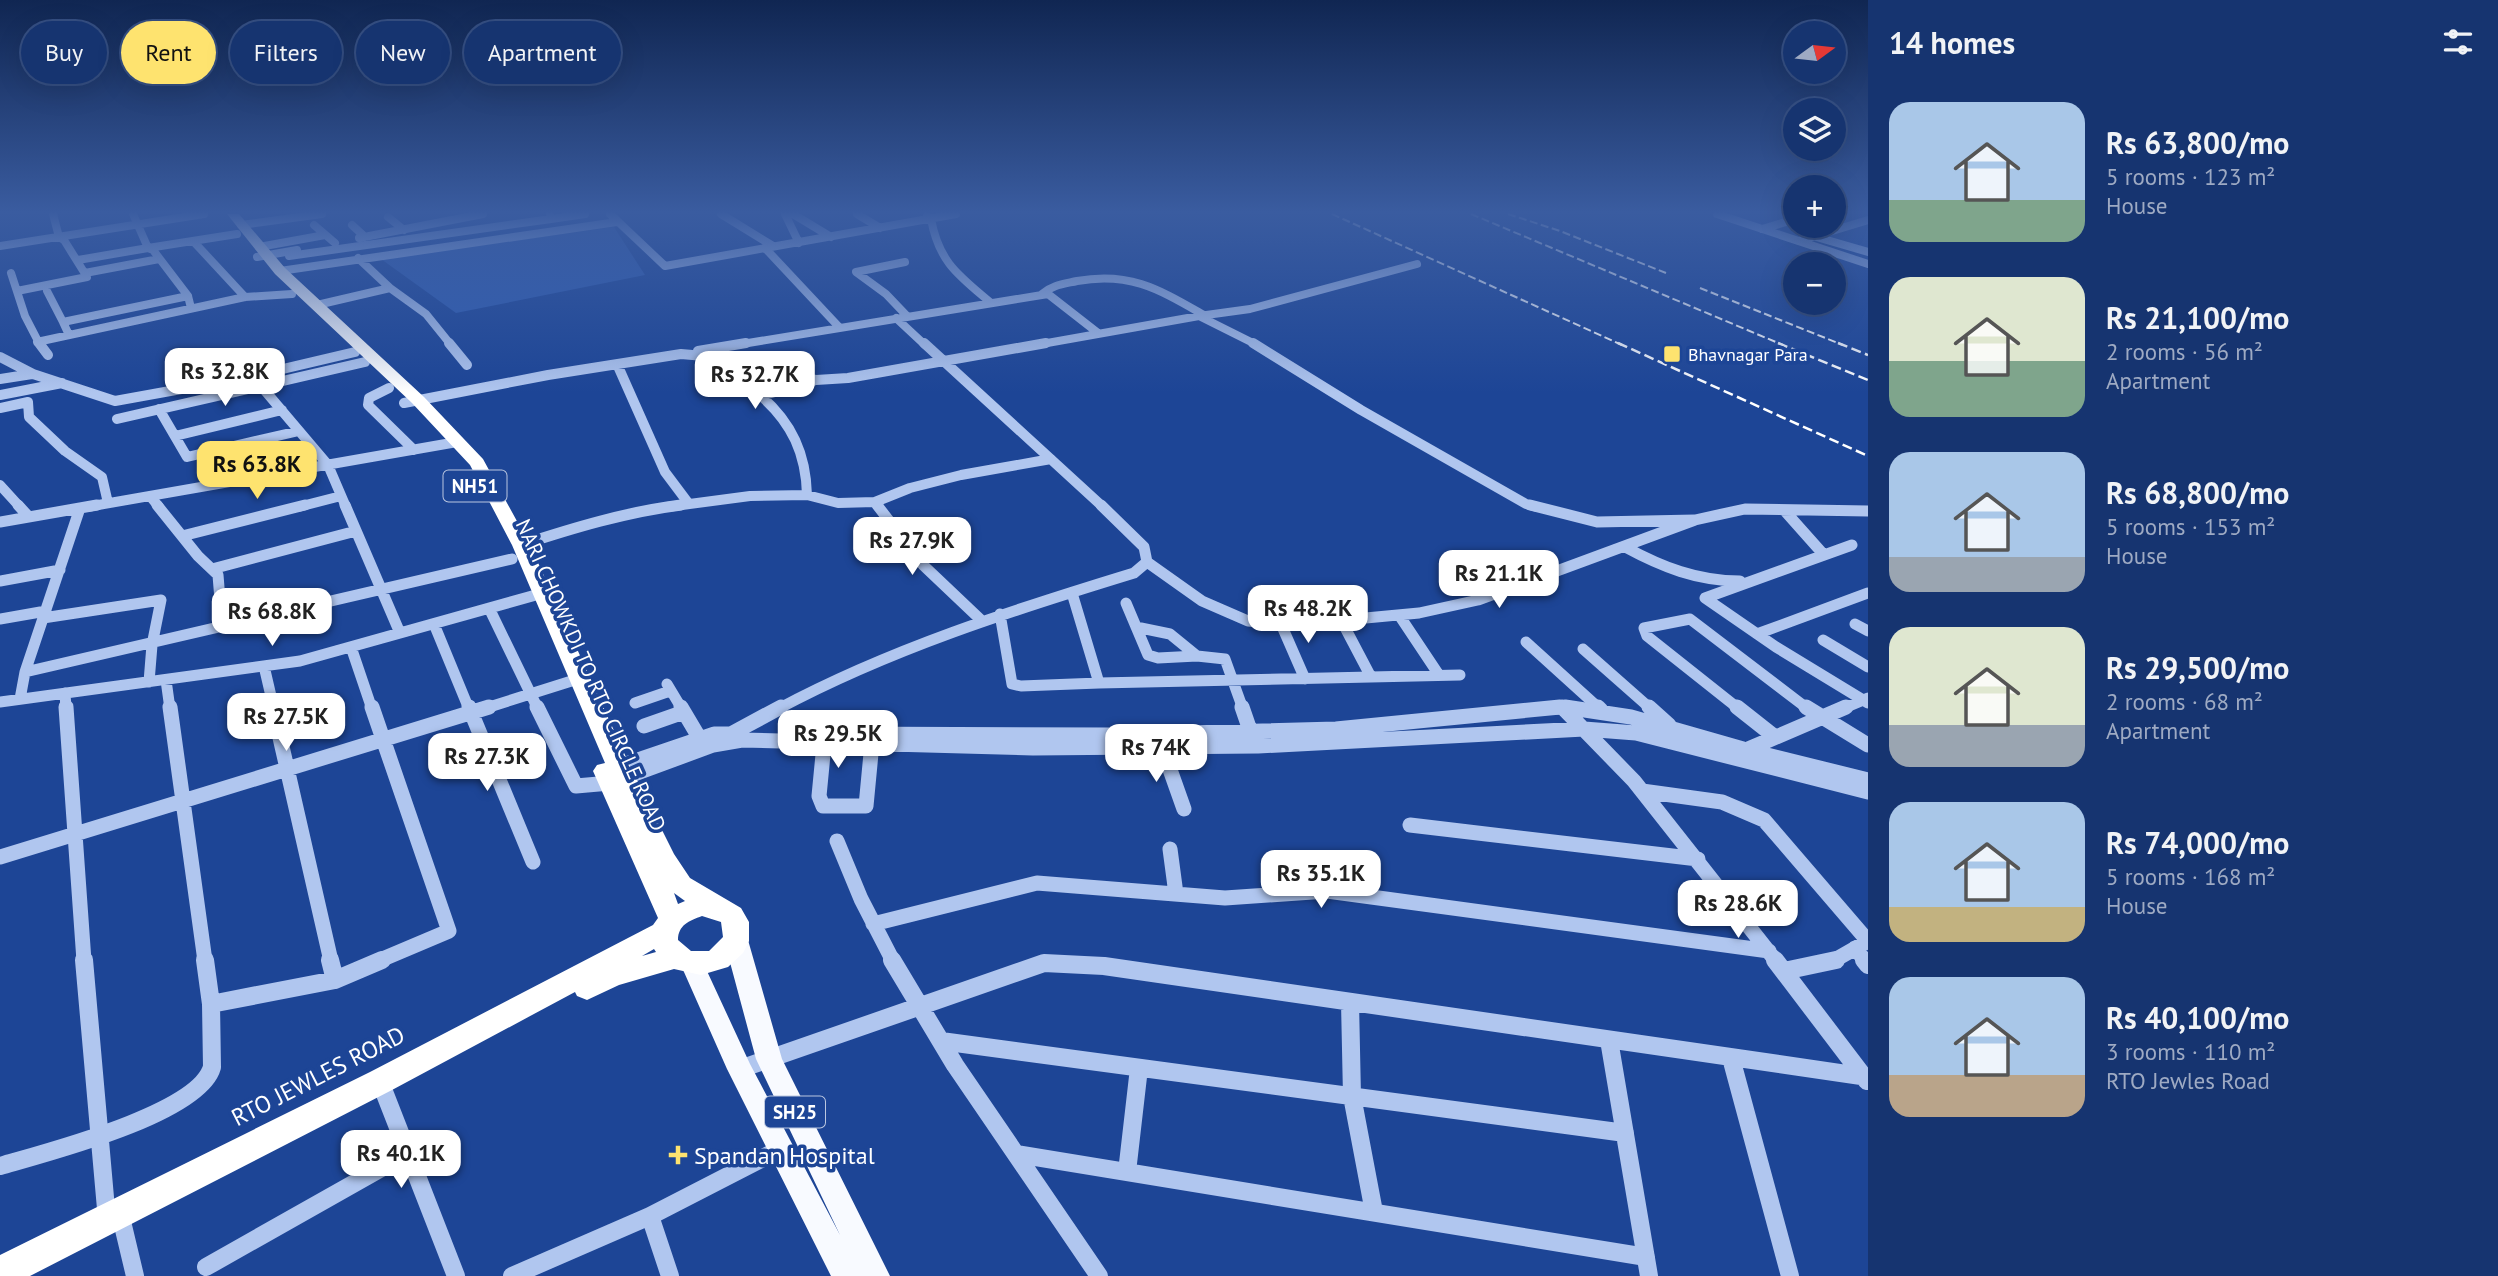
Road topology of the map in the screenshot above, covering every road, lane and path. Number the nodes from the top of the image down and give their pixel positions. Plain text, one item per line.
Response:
1 (11, 273) dead end
2 (85, 273) edge
3 (170, 274) edge
4 (224, 274) edge
5 (277, 274) edge
6 (292, 274) edge
7 (375, 274) edge
8 (792, 274) edge
9 (858, 274) edge
10 (956, 274) edge
11 (1382, 274) edge
12 (390, 288) junction
13 (17, 291) junction
14 (47, 291) dead end
15 (292, 294) junction
16 (1042, 294) junction
17 (188, 296) junction
18 (246, 297) junction
19 (990, 302) junction
20 (317, 305) junction
21 (191, 308) junction
22 (1201, 315) junction
23 (902, 317) junction
24 (63, 322) junction
25 (839, 327) junction
26 (1098, 333) junction
27 (69, 335) junction
28 (37, 342) junction
29 (681, 354) junction
30 (47, 355) dead end
31 (0, 357) edge
32 (360, 357) junction
33 (944, 361) junction
34 (617, 364) junction
35 (467, 365) dead end
36 (33, 374) junction
37 (0, 379) edge
38 (816, 380) junction
39 (62, 383) junction
40 (261, 386) junction
41 (389, 388) junction
42 (0, 394) edge
43 (411, 401) junction
44 (0, 408) edge
45 (159, 409) junction
46 (282, 410) junction
47 (117, 419) dead end
48 (299, 430) junction
49 (175, 436) junction
50 (451, 444) junction
51 (414, 450) junction
52 (1051, 458) junction
53 (328, 465) junction
54 (0, 485) edge
55 (807, 495) junction
56 (150, 496) junction
57 (341, 496) junction
58 (875, 502) junction
59 (108, 503) junction
60 (690, 505) junction
61 (80, 508) junction
62 (1784, 510) junction
63 (1868, 511) edge
64 (29, 517) junction
65 (1696, 520) junction
66 (0, 522) edge
67 (356, 531) junction
68 (182, 536) junction
69 (1852, 545) dead end
70 (1625, 547) junction
71 (517, 552) junction
72 (1824, 555) junction
73 (1147, 562) junction
74 (212, 569) junction
75 (60, 570) junction
76 (1754, 580) junction
77 (0, 581) edge
78 (380, 590) junction
79 (1072, 593) junction
80 (1868, 593) edge
81 (537, 595) junction
82 (1126, 603) dead end
83 (489, 608) junction
84 (1000, 614) junction
85 (44, 615) junction
86 (1399, 615) junction
87 (0, 619) edge
88 (1868, 619) edge
89 (1341, 620) junction
90 (982, 621) junction
91 (434, 624) junction
92 (1281, 624) junction
93 (233, 625) junction
94 (1136, 627) junction
95 (1868, 631) edge
96 (400, 633) junction
97 (1757, 634) junction
98 (1823, 640) dead end
99 (1526, 642) dead end
100 (152, 645) junction
101 (351, 647) junction
102 (1583, 649) dead end
103 (1197, 656) junction
104 (264, 666) junction
105 (1868, 667) edge
106 (25, 671) junction
107 (1439, 675) junction
108 (1460, 675) dead end
109 (1371, 677) junction
110 (1305, 679) junction
111 (166, 680) junction
112 (575, 680) junction
113 (1233, 680) junction
114 (149, 682) junction
115 (1099, 683) junction
116 (65, 693) junction
117 (530, 694) junction
118 (20, 699) junction
119 (1866, 700) edge
120 (0, 702) edge
121 (635, 703) dead end
122 (1562, 707) junction
123 (1602, 711) junction
124 (473, 712) junction
125 (684, 712) junction
126 (1820, 718) junction
127 (644, 726) dead end
128 (1584, 729) junction
129 (1674, 729) junction
130 (1251, 732) junction
131 (1775, 737) junction
132 (726, 738) junction
133 (823, 738) junction
134 (384, 739) junction
135 (700, 739) junction
136 (994, 741) junction
137 (872, 743) junction
138 (1868, 745) edge
139 (1256, 746) junction
140 (1162, 747) junction
141 (1745, 755) junction
142 (287, 772) junction
143 (614, 775) junction
144 (1868, 780) edge
145 (1638, 786) junction
146 (1868, 792) edge
147 (184, 801) junction
148 (1184, 808) dead end
149 (1410, 825) dead end
150 (77, 834) junction
151 (837, 841) dead end
152 (1170, 849) dead end
153 (0, 857) edge
154 (1698, 859) junction
155 (655, 861) junction
156 (533, 862) dead end
157 (1176, 894) junction
158 (712, 906) junction
159 (873, 924) junction
160 (736, 940) junction
161 (675, 943) junction
162 (1855, 948) junction
163 (1769, 951) junction
164 (1868, 965) edge
165 (1784, 971) junction
166 (335, 980) junction
167 (1350, 1002) junction
168 (211, 1004) junction
169 (918, 1007) junction
170 (1609, 1040) junction
171 (941, 1041) junction
172 (1731, 1058) junction
173 (769, 1059) junction
174 (1139, 1068) junction
175 (740, 1069) junction
176 (1867, 1080) edge
177 (383, 1089) junction
178 (1352, 1096) junction
179 (1625, 1133) junction
180 (99, 1138) junction
181 (782, 1148) junction
182 (408, 1153) junction
183 (1016, 1154) junction
184 (0, 1166) edge
185 (1127, 1172) junction
186 (1374, 1212) junction
187 (650, 1216) junction
188 (114, 1220) junction
189 (1648, 1266) edge
190 (206, 1267) dead end
191 (0, 1273) edge
192 (16, 1276) edge
193 (135, 1276) edge
194 (456, 1276) edge
195 (512, 1276) edge
196 (670, 1276) edge
197 (846, 1276) edge
198 (875, 1276) edge
199 (1099, 1276) edge
200 (1790, 1276) edge

1 - 13 street
2 - 13 street
3 - 17 street
4 - 18 street
5 - 15 highway, NARI CHOWKDI TO RTO CIRCLE ROAD / NH51
6 - 20 highway, NH51
7 - 12 street
8 - 25 street
9 - 23 street
10 - 19 street
11 - 22 street
12 - 20 street
12 - 35 street
13 - 28 street
14 - 24 street
15 - 18 street
15 - 32 highway, NARI CHOWKDI TO RTO CIRCLE ROAD / NH51
16 - 19 street
16 - 22 street
16 - 26 street
17 - 21 street
17 - 24 street
18 - 21 street
19 - 23 street
20 - 43 highway, NH51
21 - 27 street
22 - 26 street
22 - 65 street
23 - 25 street
23 - 33 street
24 - 27 street
25 - 29 street
26 - 33 street
27 - 28 street
28 - 30 street
29 - 34 street
29 - 38 street
31 - 36 street
32 - 39 street
32 - 40 street
32 - 41 highway, NARI CHOWKDI TO RTO CIRCLE ROAD / NH51
33 - 38 street
33 - 52 street
34 - 43 street
34 - 60 street
36 - 37 street
36 - 39 street
38 - 55 street
39 - 42 street
40 - 45 street
40 - 46 street
41 - 43 highway, NARI CHOWKDI TO RTO CIRCLE ROAD / NH51
41 - 51 street
43 - 50 highway, NARI CHOWKDI TO RTO CIRCLE ROAD / NH51
44 - 59 street
45 - 47 street
45 - 49 street
46 - 48 street
46 - 49 street
48 - 49 street
48 - 53 street
50 - 51 street
50 - 71 highway, NARI CHOWKDI TO RTO CIRCLE ROAD / NH51
51 - 53 street
52 - 58 street
52 - 73 street
53 - 56 street
53 - 57 street
54 - 64 street
55 - 58 street
55 - 60 street
56 - 59 street
56 - 68 street
57 - 67 street
57 - 68 street
58 - 90 street
59 - 61 street
60 - 71 street
61 - 64 street
61 - 75 street
62 - 63 street
62 - 65 street
62 - 72 street
64 - 66 street
65 - 70 street
67 - 74 street
67 - 78 street
68 - 74 street
69 - 72 street
70 - 76 street
70 - 86 street
71 - 78 street
71 - 81 highway, NARI CHOWKDI TO RTO CIRCLE ROAD / NH51
72 - 76 street
73 - 79 street
73 - 92 street
74 - 93 street
75 - 77 street
75 - 85 street
76 - 97 street
78 - 93 street
78 - 96 street
79 - 84 street
79 - 115 street
80 - 97 street
81 - 83 street
81 - 112 highway, NARI CHOWKDI TO RTO CIRCLE ROAD / NH51
82 - 94 street
83 - 91 street
83 - 117 street
84 - 90 street
84 - 115 street
85 - 87 street
85 - 100 street
85 - 106 street
86 - 89 street
86 - 107 street
88 - 95 street
89 - 92 street
89 - 109 street
90 - 132 street
91 - 96 street
91 - 124 street
92 - 110 street
93 - 100 street
94 - 103 street
94 - 103 street
96 - 101 street
97 - 119 street
98 - 105 street
99 - 123 street
100 - 106 street
100 - 114 street
101 - 104 street
101 - 134 street
102 - 129 street
103 - 113 street
104 - 111 street
104 - 142 street
106 - 118 street
107 - 108 street
107 - 109 street
109 - 110 street
110 - 113 street
111 - 114 street
111 - 147 street
112 - 117 street
112 - 143 highway, NARI CHOWKDI TO RTO CIRCLE ROAD / NH51
113 - 115 street
113 - 130 street
114 - 116 street
116 - 118 street
116 - 150 street
117 - 124 street
117 - 143 street
118 - 120 street
119 - 126 street
121 - 125 street
122 - 123 street
122 - 128 street
122 - 130 street
123 - 129 street
124 - 134 street
124 - 156 street
125 - 127 street
125 - 135 street
126 - 131 street
126 - 131 street
126 - 138 street
128 - 139 street
128 - 141 street
128 - 145 street
129 - 141 street
130 - 136 street
130 - 139 street
131 - 141 street
132 - 133 street
132 - 135 street
132 - 143 street
133 - 136 street
133 - 137 street
133 - 137 street
134 - 142 street
134 - 166 street
135 - 143 street
136 - 137 street
136 - 140 street
139 - 140 street
140 - 148 street
141 - 144 street
141 - 146 street
142 - 147 street
142 - 166 street
143 - 155 highway, NARI CHOWKDI TO RTO CIRCLE ROAD / NH51
145 - 154 street
145 - 162 street
147 - 150 street
147 - 168 street
149 - 154 street
150 - 153 street
150 - 180 street
151 - 159 street
152 - 157 street
154 - 163 street
155 - 158 highway, NH51
155 - 161 highway, NARI CHOWKDI TO RTO CIRCLE ROAD / NH51
157 - 159 street
157 - 163 street
158 - 160 highway, NH51
158 - 161 highway
159 - 169 street
160 - 161 highway
160 - 173 main road, SH25
161 - 175 main road, SH25
161 - 177 highway, RTO JEWLES ROAD
161 - 188 highway, RTO JEWLES ROAD
162 - 164 street
162 - 165 street
163 - 165 street
165 - 176 street
166 - 168 street
167 - 169 street
167 - 170 street
167 - 178 street
168 - 180 street
169 - 171 street
169 - 173 street
170 - 172 street
170 - 179 street
171 - 174 street
171 - 183 street
172 - 176 street
172 - 200 street
173 - 175 street
173 - 198 main road, SH25
174 - 178 street
174 - 185 street
175 - 181 main road, SH25
177 - 182 street
177 - 188 highway, RTO JEWLES ROAD
178 - 179 street
178 - 186 street
179 - 189 street
180 - 184 street
180 - 188 street
181 - 187 street
181 - 197 main road, SH25
182 - 190 street
182 - 194 street
183 - 185 street
183 - 199 street
185 - 186 street
186 - 189 street
187 - 195 street
187 - 196 street
188 - 191 highway, RTO JEWLES ROAD
188 - 192 highway, RTO JEWLES ROAD
188 - 193 street

